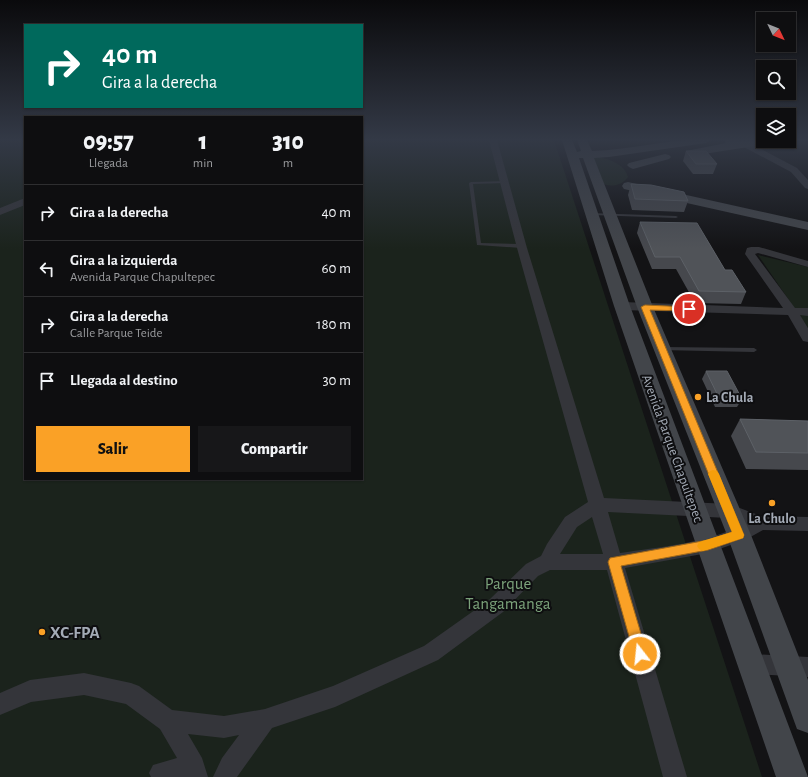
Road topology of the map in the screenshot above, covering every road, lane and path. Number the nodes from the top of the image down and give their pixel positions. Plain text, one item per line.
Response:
1 (503, 176) edge
2 (597, 176) edge
3 (632, 176) edge
4 (799, 176) edge
5 (505, 182) junction
6 (808, 186) edge
7 (611, 197) junction
8 (24, 201) edge
9 (0, 212) edge
10 (676, 217) dead end
11 (808, 222) edge
12 (808, 226) edge
13 (521, 246) junction
14 (808, 264) edge
15 (622, 306) junction
16 (645, 307) junction
17 (792, 312) junction
18 (808, 312) edge
19 (808, 338) edge
20 (662, 349) junction
21 (754, 350) dead end
22 (597, 505) junction
23 (696, 511) junction
24 (729, 511) junction
25 (762, 523) junction
26 (808, 524) edge
27 (739, 535) junction
28 (708, 545) junction
29 (548, 562) junction
30 (614, 562) junction
31 (751, 664) junction
32 (787, 666) junction
33 (808, 667) edge
34 (0, 704) edge
35 (808, 718) edge
36 (265, 720) junction
37 (168, 721) junction
38 (195, 771) edge
39 (161, 772) dead end
40 (225, 777) edge
41 (675, 777) edge
42 (792, 777) edge

1 - 5 street
2 - 7 main road, Avenida Parque Chapultepec
3 - 7 main road
4 - 6 street
5 - 13 street
5 - 13 lane
7 - 10 lane
7 - 11 main road
7 - 12 main road
7 - 15 main road, Avenida Parque Chapultepec
7 - 16 main road, Avenida Parque Chapultepec
8 - 9 street
11 - 12 main road
13 - 22 street
14 - 17 street
15 - 16 street
15 - 23 main road, Avenida Parque Chapultepec
16 - 17 street
16 - 20 main road, Avenida Parque Chapultepec
17 - 18 street
17 - 19 street
20 - 21 lane
20 - 24 main road, Avenida Parque Chapultepec
22 - 23 street
22 - 29 street
22 - 30 street
23 - 24 street
23 - 28 main road, Avenida Parque Chapultepec
24 - 25 street
24 - 27 main road, Avenida Parque Chapultepec
25 - 26 street
25 - 27 street
27 - 28 street
27 - 32 main road, Avenida Parque Chapultepec
28 - 30 street
28 - 31 main road, Avenida Parque Chapultepec
29 - 30 street
29 - 36 street
30 - 41 street
31 - 32 street
31 - 42 main road, Avenida Parque Chapultepec
32 - 33 street
32 - 35 main road, Avenida Parque Chapultepec
34 - 37 street
36 - 37 street
36 - 40 street
37 - 38 street
38 - 39 street

